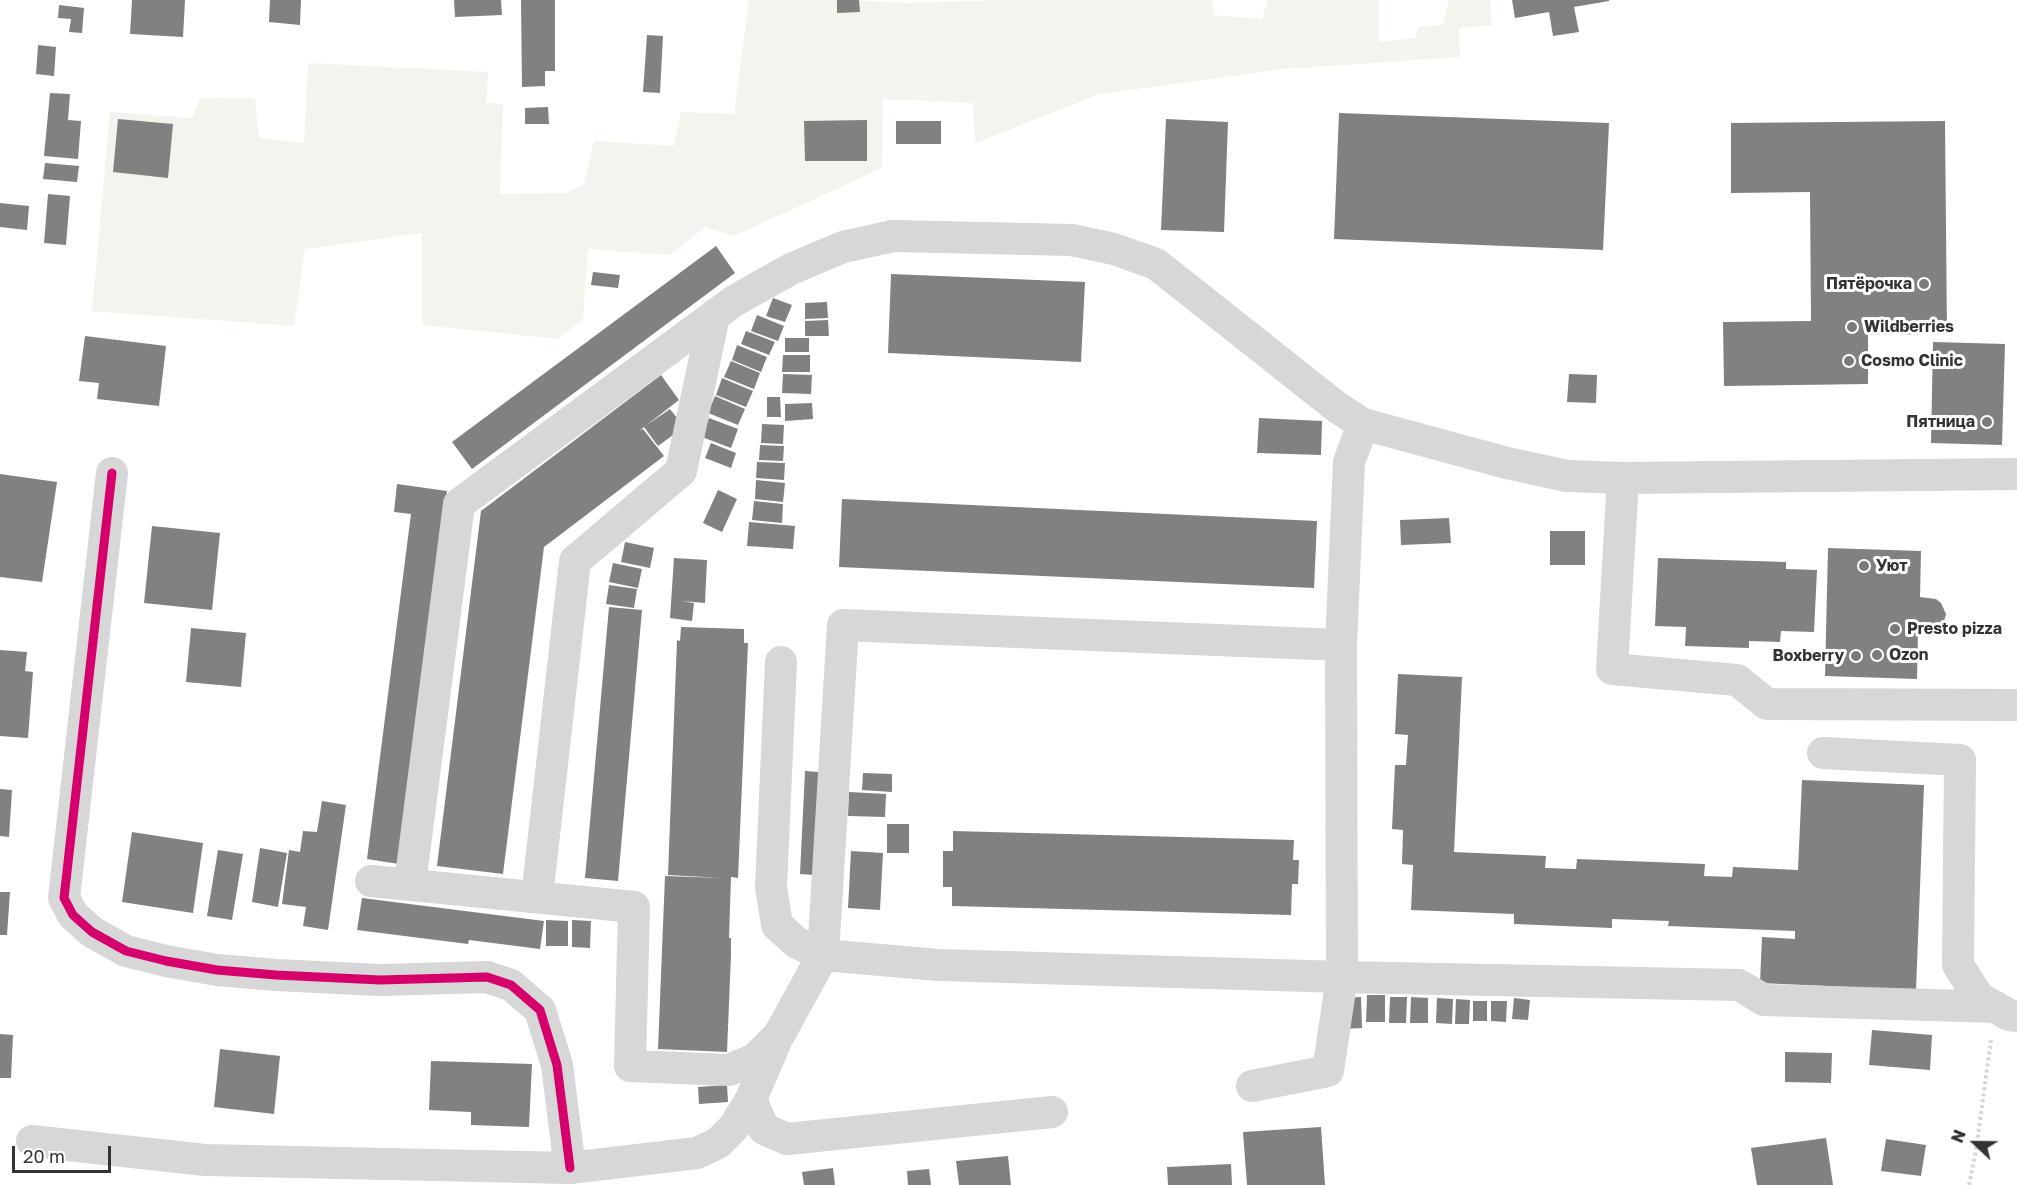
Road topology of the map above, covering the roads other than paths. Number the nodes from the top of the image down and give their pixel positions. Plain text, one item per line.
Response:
1 (714, 316) junction
2 (1363, 424) junction
3 (112, 473) dead end
4 (2017, 474) edge
5 (1623, 478) junction
6 (1341, 645) junction
7 (781, 662) dead end
8 (2017, 705) edge
9 (1823, 753) dead end
10 (371, 880) dead end
11 (410, 884) junction
12 (537, 897) junction
13 (824, 955) junction
14 (1342, 977) junction
15 (2006, 1012) edge
16 (779, 1035) junction
17 (1252, 1086) dead end
18 (751, 1100) junction
19 (1052, 1112) dead end
20 (32, 1141) dead end
21 (570, 1168) junction
22 (503, 1176) edge

1 - 2 street
1 - 11 street
1 - 12 street
2 - 5 street
2 - 6 street
3 - 21 street
4 - 5 street
5 - 8 street
6 - 13 street
6 - 14 street
7 - 13 street
9 - 15 street
10 - 11 street
11 - 12 street
12 - 16 street
13 - 14 street
13 - 16 street
14 - 15 street
14 - 17 street
16 - 18 street
18 - 19 street
18 - 21 street
20 - 22 street
21 - 22 street

